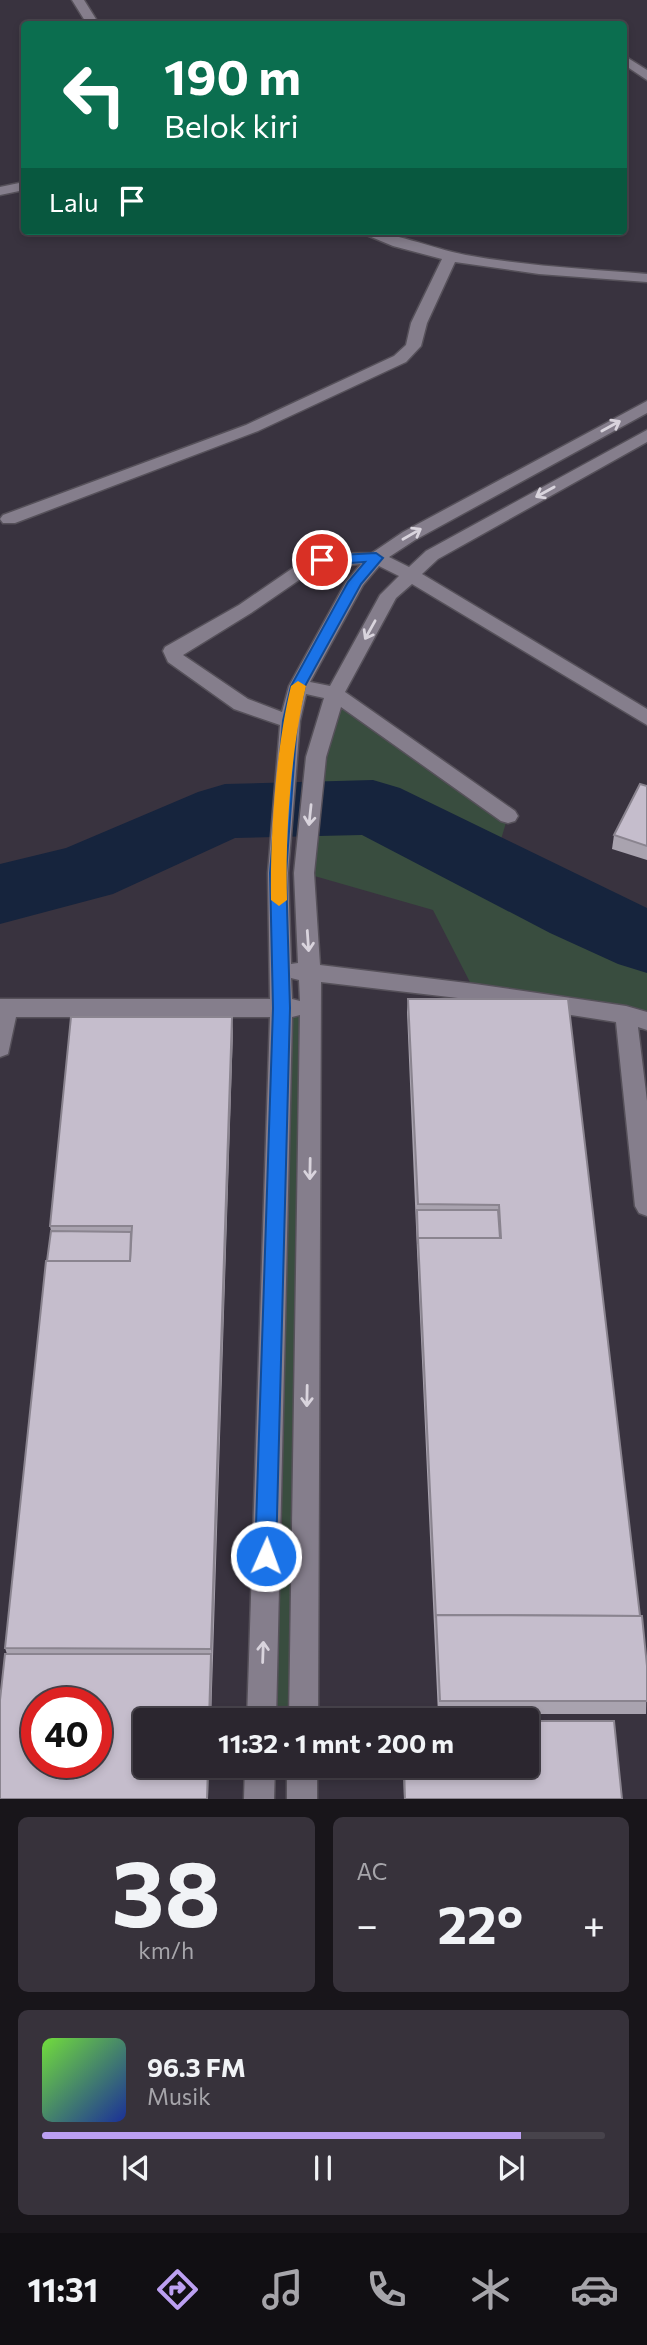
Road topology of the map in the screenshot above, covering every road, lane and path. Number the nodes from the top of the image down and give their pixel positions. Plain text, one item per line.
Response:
1 (78, 0) edge
2 (91, 21) edge
3 (647, 56) edge
4 (627, 58) edge
5 (627, 62) edge
6 (647, 76) edge
7 (21, 187) edge
8 (0, 191) edge
9 (374, 235) edge
10 (450, 257) junction
11 (647, 278) edge
12 (647, 406) edge
13 (647, 435) edge
14 (9, 519) dead end
15 (376, 558) junction
16 (410, 574) junction
17 (298, 686) junction
18 (335, 694) junction
19 (647, 718) edge
20 (290, 721) junction
21 (508, 816) dead end
22 (280, 970) junction
23 (310, 972) junction
24 (3, 1008) edge
25 (281, 1008) junction
26 (312, 1009) junction
27 (636, 1018) edge
28 (0, 1048) edge
29 (647, 1206) edge
30 (261, 1708) edge
31 (303, 1708) edge
32 (260, 1778) edge
33 (302, 1778) edge
34 (259, 1799) edge
35 (302, 1799) edge

1 - 2 street
3 - 4 street
5 - 6 street
7 - 8 street
9 - 10 street
10 - 11 street
10 - 14 street
15 -> 12 street
13 -> 16 street
15 - 16 street
15 - 17 street
15 - 20 street
16 -> 18 street
16 - 19 street
17 - 18 street
17 - 20 street
18 - 21 street
18 -> 23 street
20 - 22 street
22 - 23 street
22 - 25 street
23 - 26 street
23 - 27 street
24 - 25 street
24 - 28 street
25 - 26 street
30 -> 25 street
26 -> 31 street
27 - 29 street
32 - 34 street
33 - 35 street

